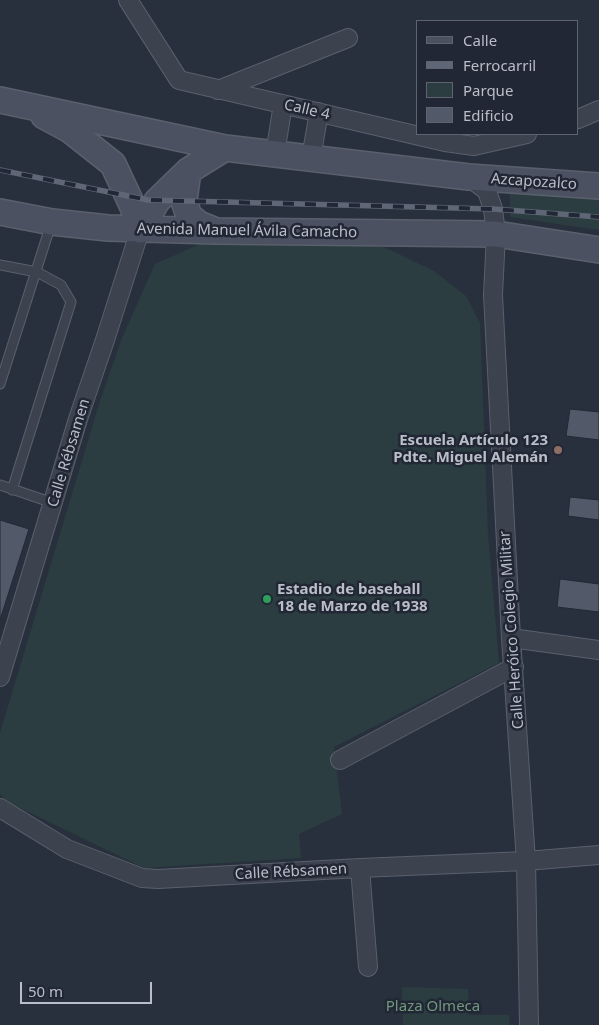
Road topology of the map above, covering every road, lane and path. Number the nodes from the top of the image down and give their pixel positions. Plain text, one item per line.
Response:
1 (128, 0) edge
2 (348, 38) dead end
3 (218, 90) junction
4 (12, 102) edge
5 (283, 104) junction
6 (599, 110) edge
7 (319, 112) junction
8 (579, 119) edge
9 (523, 135) edge
10 (225, 148) junction
11 (276, 154) junction
12 (311, 158) junction
13 (188, 170) junction
14 (469, 177) junction
15 (599, 186) edge
16 (0, 212) edge
17 (52, 222) junction
18 (140, 230) junction
19 (216, 231) junction
20 (496, 234) junction
21 (599, 250) edge
22 (0, 265) edge
23 (37, 272) junction
24 (0, 384) edge
25 (0, 485) edge
26 (12, 490) junction
27 (53, 503) junction
28 (512, 638) junction
29 (599, 650) edge
30 (514, 667) junction
31 (0, 677) edge
32 (340, 760) dead end
33 (0, 808) edge
34 (599, 854) edge
35 (526, 861) junction
36 (360, 868) junction
37 (368, 967) dead end
38 (529, 1025) edge

1 - 3 street, Calle 4
2 - 3 street
3 - 5 street, Calle 4
4 - 10 main road
4 - 18 main road
5 - 7 street, Calle 4
5 - 11 street
6 - 8 street
7 - 9 street, Calle 4
7 - 12 street
10 - 11 main road
10 - 13 main road
11 - 12 main road
12 - 14 main road
13 - 18 main road
13 - 19 main road
14 - 15 main road, Azcapozalco
14 - 20 street, Calle Heróico Colegio Militar
16 - 17 main road, Avenida Manuel Ávila Camacho
17 - 18 main road, Avenida Manuel Ávila Camacho
17 - 23 lane
18 - 19 main road, Avenida Manuel Ávila Camacho
18 - 27 street, Calle Rébsamen
19 - 20 main road, Avenida Manuel Ávila Camacho
20 - 21 main road, Avenida Manuel Ávila Camacho
20 - 28 street, Calle Heróico Colegio Militar
22 - 23 lane
23 - 24 lane
23 - 26 lane
25 - 26 lane
26 - 27 lane
27 - 31 street, Calle Rébsamen
28 - 29 street
28 - 30 street, Calle Heróico Colegio Militar
30 - 32 street
30 - 35 street, Calle Heróico Colegio Militar
33 - 36 street, Calle Rébsamen
34 - 35 street, Calle Rébsamen
35 - 36 street, Calle Rébsamen
35 - 38 street, Calle Heróico Colegio Militar
36 - 37 street

